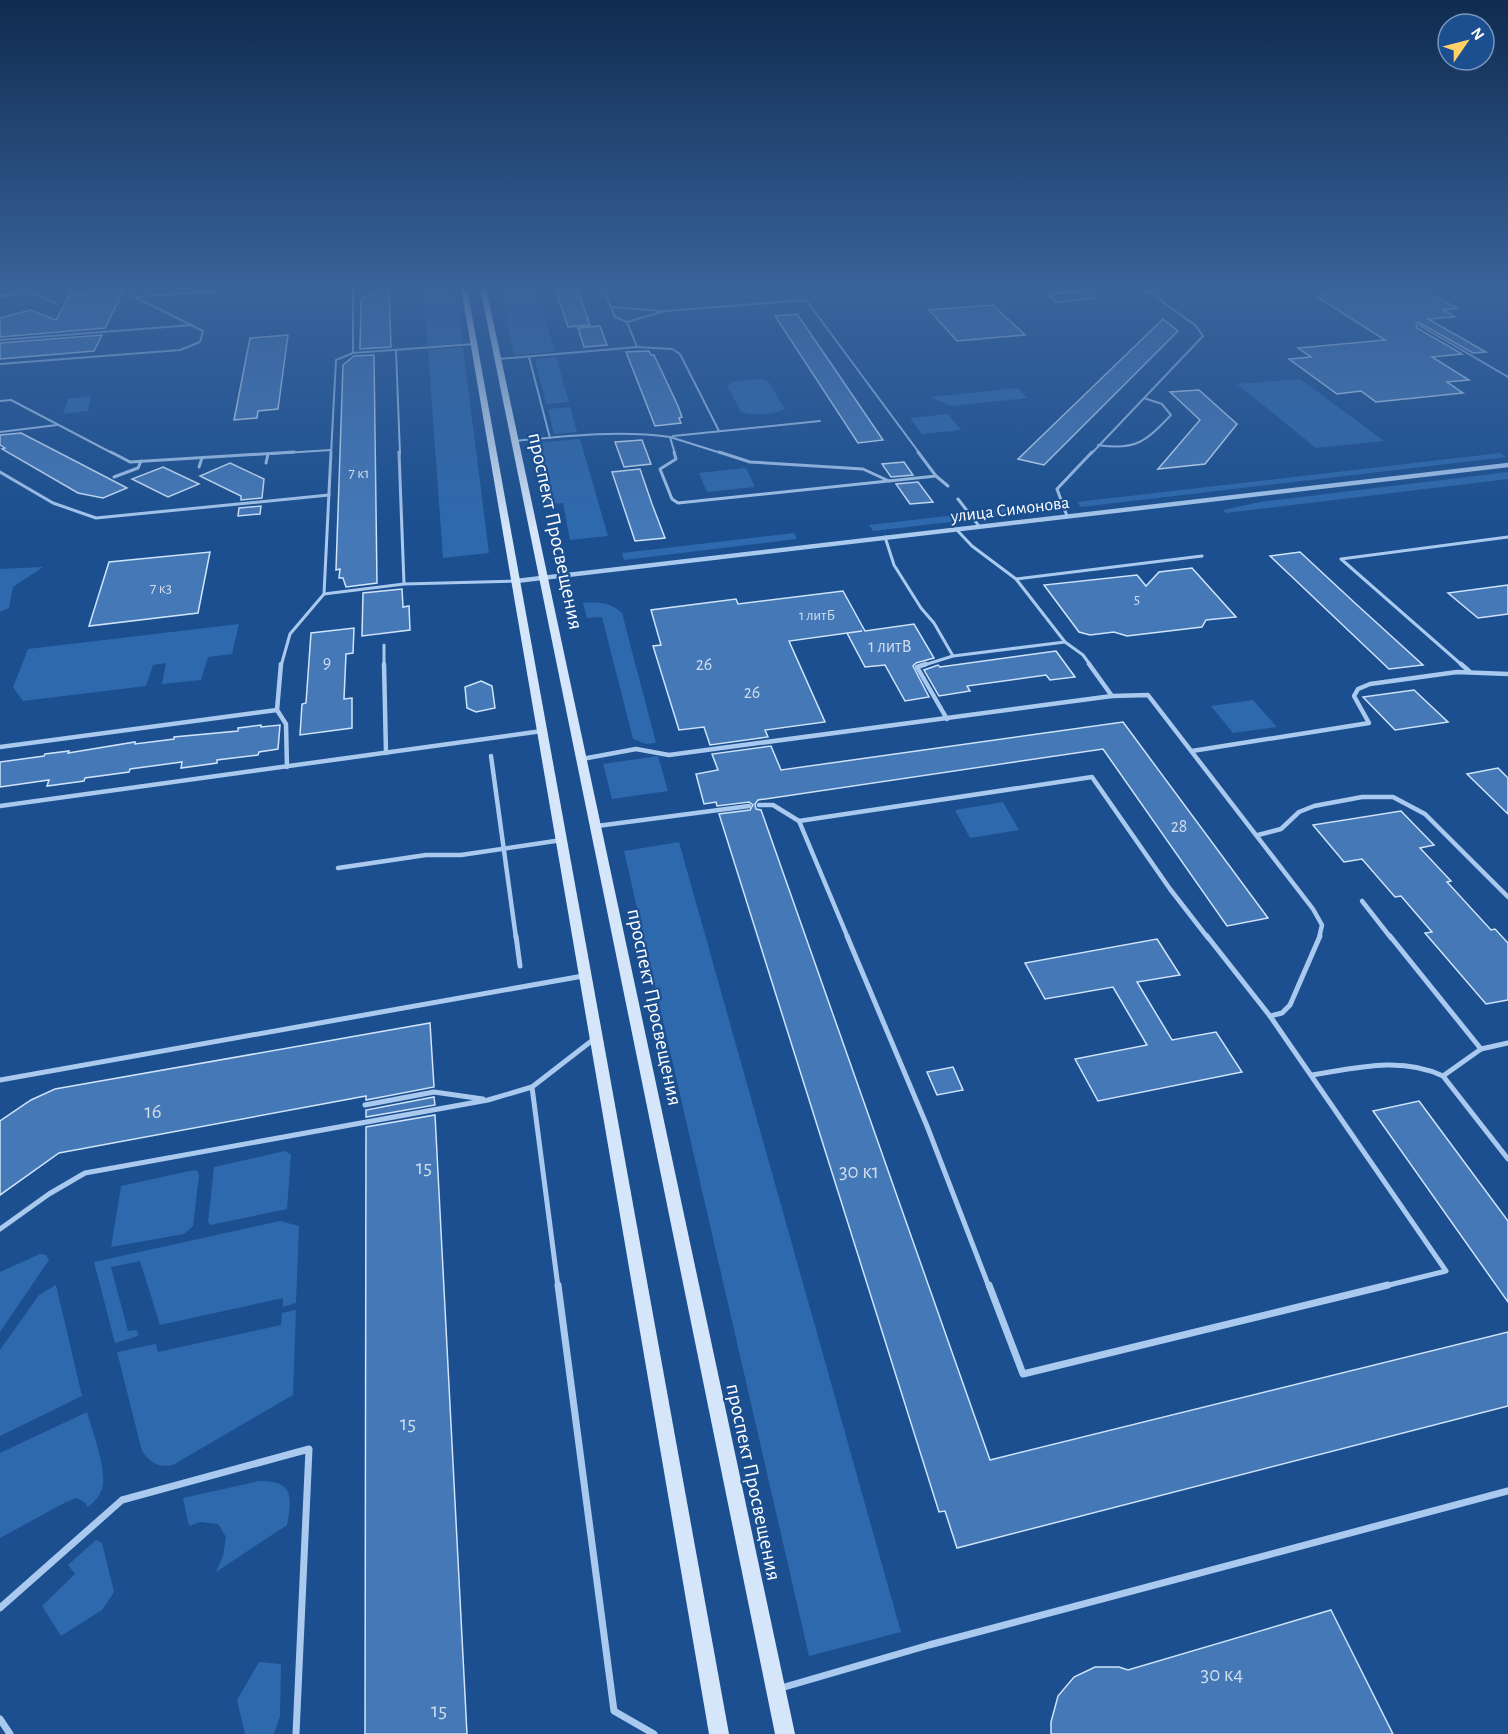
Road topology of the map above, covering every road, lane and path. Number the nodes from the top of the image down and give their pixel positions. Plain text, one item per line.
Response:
1 (336, 369) edge
2 (397, 369) edge
3 (478, 369) edge
4 (500, 369) edge
5 (532, 369) edge
6 (689, 369) edge
7 (857, 369) edge
8 (1171, 369) edge
9 (1494, 369) edge
10 (1508, 377) edge
11 (1143, 398) junction
12 (0, 401) edge
13 (820, 421) dead end
14 (59, 424) junction
15 (720, 431) junction
16 (0, 432) edge
17 (670, 436) junction
18 (550, 438) junction
19 (515, 441) junction
20 (1098, 445) junction
21 (331, 450) junction
22 (268, 454) junction
23 (202, 458) junction
24 (141, 461) junction
25 (266, 463) dead end
26 (1508, 465) edge
27 (200, 467) dead end
28 (0, 472) edge
29 (114, 477) dead end
30 (936, 477) junction
31 (890, 481) junction
32 (948, 486) dead end
33 (328, 495) junction
34 (958, 499) dead end
35 (1067, 516) junction
36 (979, 526) junction
37 (956, 529) junction
38 (885, 537) junction
39 (1508, 537) edge
40 (1202, 556) dead end
41 (544, 577) junction
42 (1016, 579) junction
43 (516, 581) junction
44 (404, 584) junction
45 (324, 594) junction
46 (1065, 642) junction
47 (384, 645) dead end
48 (953, 656) junction
49 (1469, 671) junction
50 (1508, 674) edge
51 (1112, 696) junction
52 (277, 711) junction
53 (947, 719) junction
54 (542, 731) junction
55 (0, 747) edge
56 (1192, 751) junction
57 (386, 753) junction
58 (491, 756) dead end
59 (582, 759) junction
60 (287, 767) junction
61 (759, 805) dead end
62 (0, 806) edge
63 (749, 806) dead end
64 (799, 821) junction
65 (596, 826) junction
66 (1258, 835) junction
67 (562, 840) junction
68 (504, 849) junction
69 (338, 868) dead end
70 (1508, 897) edge
71 (1362, 901) dead end
72 (520, 966) dead end
73 (585, 975) junction
74 (1270, 1016) junction
75 (596, 1037) junction
76 (1508, 1043) edge
77 (1481, 1049) junction
78 (1312, 1075) junction
79 (1443, 1076) junction
80 (0, 1080) edge
81 (532, 1087) junction
82 (488, 1100) junction
83 (365, 1105) dead end
84 (1508, 1159) edge
85 (0, 1229) edge
86 (1508, 1491) edge
87 (0, 1608) edge
88 (776, 1689) junction
89 (0, 1719) edge
90 (10, 1734) edge
91 (296, 1734) edge
92 (654, 1734) edge
93 (719, 1734) edge
94 (785, 1734) edge

1 - 21 lane
2 - 44 lane
3 - 43 main road
4 - 19 main road, проспект Просвещения
5 - 18 lane
6 - 15 lane
7 - 30 lane
8 - 11 lane
9 - 10 lane
11 - 20 lane
11 - 20 lane
12 - 14 lane
13 - 15 lane
14 - 16 lane
14 - 24 lane
15 - 17 lane
17 - 18 lane
17 - 31 lane
17 - 31 lane
18 - 19 lane
19 - 41 main road, проспект Просвещения
20 - 35 lane
21 - 22 lane
21 - 33 lane
22 - 23 lane
22 - 25 lane
23 - 24 lane
23 - 27 lane
24 - 29 lane
26 - 35 street, улица Симонова
28 - 33 lane
30 - 31 lane
30 - 32 lane
33 - 45 lane
34 - 36 lane
35 - 36 street, улица Симонова
36 - 37 street, улица Симонова
37 - 38 street, улица Симонова
37 - 42 lane
38 - 41 street, улица Симонова
38 - 48 lane
39 - 49 lane
40 - 42 lane
41 - 43 street, улица Симонова
41 - 59 main road, проспект Просвещения
42 - 46 lane
43 - 44 lane
43 - 54 main road
44 - 45 lane
45 - 52 lane
46 - 48 lane
46 - 51 lane
47 - 57 lane
48 - 53 lane
49 - 50 lane
49 - 56 lane
51 - 53 lane
51 - 56 lane
52 - 55 lane
52 - 60 lane
53 - 59 lane
54 - 57 lane
54 - 67 main road
56 - 66 lane
57 - 60 lane
58 - 68 lane
59 - 65 main road, проспект Просвещения
60 - 62 lane
61 - 64 lane
63 - 65 lane
64 - 74 lane
64 - 78 lane
65 - 88 main road, проспект Просвещения
66 - 70 lane
66 - 74 lane
67 - 68 lane
67 - 73 main road
68 - 69 lane
68 - 72 lane
71 - 77 lane
73 - 75 main road
73 - 80 lane
74 - 78 lane
75 - 81 lane
75 - 93 main road
76 - 77 lane
77 - 79 lane
78 - 79 lane
79 - 84 lane
81 - 82 lane
81 - 92 lane
82 - 83 lane
82 - 85 lane
86 - 88 lane
87 - 91 lane
88 - 94 main road, проспект Просвещения
89 - 90 lane

